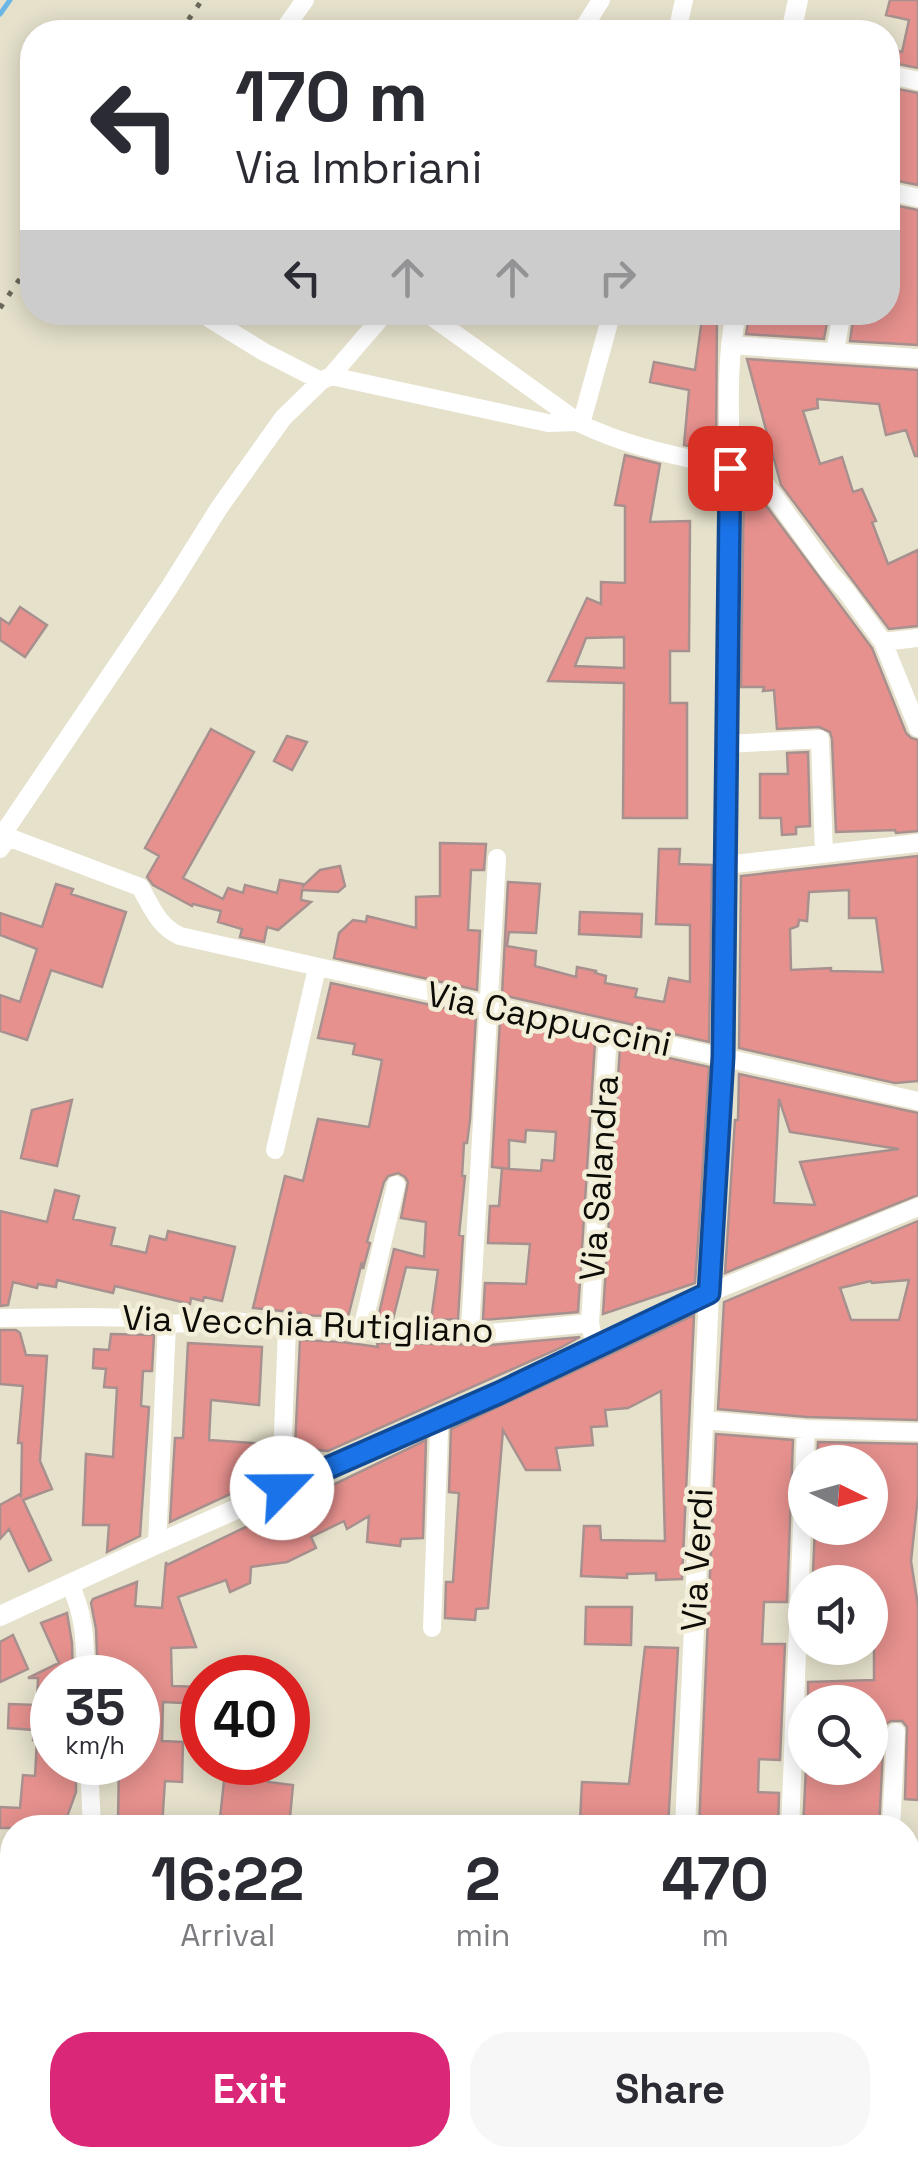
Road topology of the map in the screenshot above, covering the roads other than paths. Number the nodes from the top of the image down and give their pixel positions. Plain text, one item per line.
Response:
1 (220, 325) edge
2 (374, 325) edge
3 (443, 325) edge
4 (608, 325) edge
5 (734, 325) edge
6 (840, 325) edge
7 (730, 345) junction
8 (835, 351) junction
9 (918, 358) edge
10 (326, 378) junction
11 (580, 423) junction
12 (730, 458) junction
13 (918, 638) edge
14 (883, 642) junction
15 (918, 728) edge
16 (727, 744) junction
17 (4, 843) edge
18 (918, 843) edge
19 (824, 854) junction
20 (497, 858) dead end
21 (726, 865) junction
22 (318, 968) junction
23 (490, 1006) junction
24 (608, 1033) junction
25 (723, 1057) junction
26 (918, 1101) edge
27 (275, 1150) dead end
28 (396, 1185) dead end
29 (918, 1206) edge
30 (709, 1293) junction
31 (0, 1318) edge
32 (590, 1323) junction
33 (167, 1324) junction
34 (288, 1328) junction
35 (362, 1330) junction
36 (470, 1331) junction
37 (595, 1348) junction
38 (703, 1420) junction
39 (434, 1422) junction
40 (806, 1429) junction
41 (918, 1432) edge
42 (282, 1488) junction
43 (156, 1544) junction
44 (70, 1585) junction
45 (0, 1616) edge
46 (432, 1628) dead end
47 (84, 1655) edge
48 (896, 1732) dead end
49 (91, 1785) edge
50 (92, 1815) edge
51 (685, 1815) edge
52 (791, 1815) edge
53 (892, 1815) edge

1 - 10 street
2 - 10 street
3 - 11 street
4 - 11 street
5 - 7 street, Via Verdi
6 - 8 street
7 - 8 street
7 - 12 street, Via Verdi
8 - 9 street
10 - 11 street
10 - 17 street
11 - 12 street
12 - 14 street
12 - 16 street, Via Verdi
13 - 14 street
14 - 15 street
16 - 19 street
16 - 21 street, Via Verdi
17 - 22 street, Via Cappuccini
18 - 19 street
19 - 21 street
20 - 23 street
21 - 25 street, Via Verdi
22 - 23 street, Via Cappuccini
22 - 27 street
23 - 24 street, Via Cappuccini
23 - 36 street
24 - 25 street, Via Cappuccini
24 - 32 street, Via Salandra
25 - 26 street, Via Cappuccini
25 - 30 street, Via Verdi
28 - 35 street
29 - 30 street
30 - 37 street
30 - 38 street, Via Verdi
31 - 33 street, Via Vecchia Rutigliano
32 - 36 street, Via Vecchia Rutigliano
32 - 37 street
33 - 34 street, Via Vecchia Rutigliano
33 - 43 street
34 - 35 street, Via Vecchia Rutigliano
34 - 42 street
35 - 36 street, Via Vecchia Rutigliano
37 - 39 street
38 - 40 street
38 - 51 street, Via Verdi
39 - 42 street
39 - 46 street
40 - 41 street
40 - 52 street
42 - 43 street
43 - 44 street
44 - 45 street
44 - 47 street
48 - 53 street
49 - 50 street

